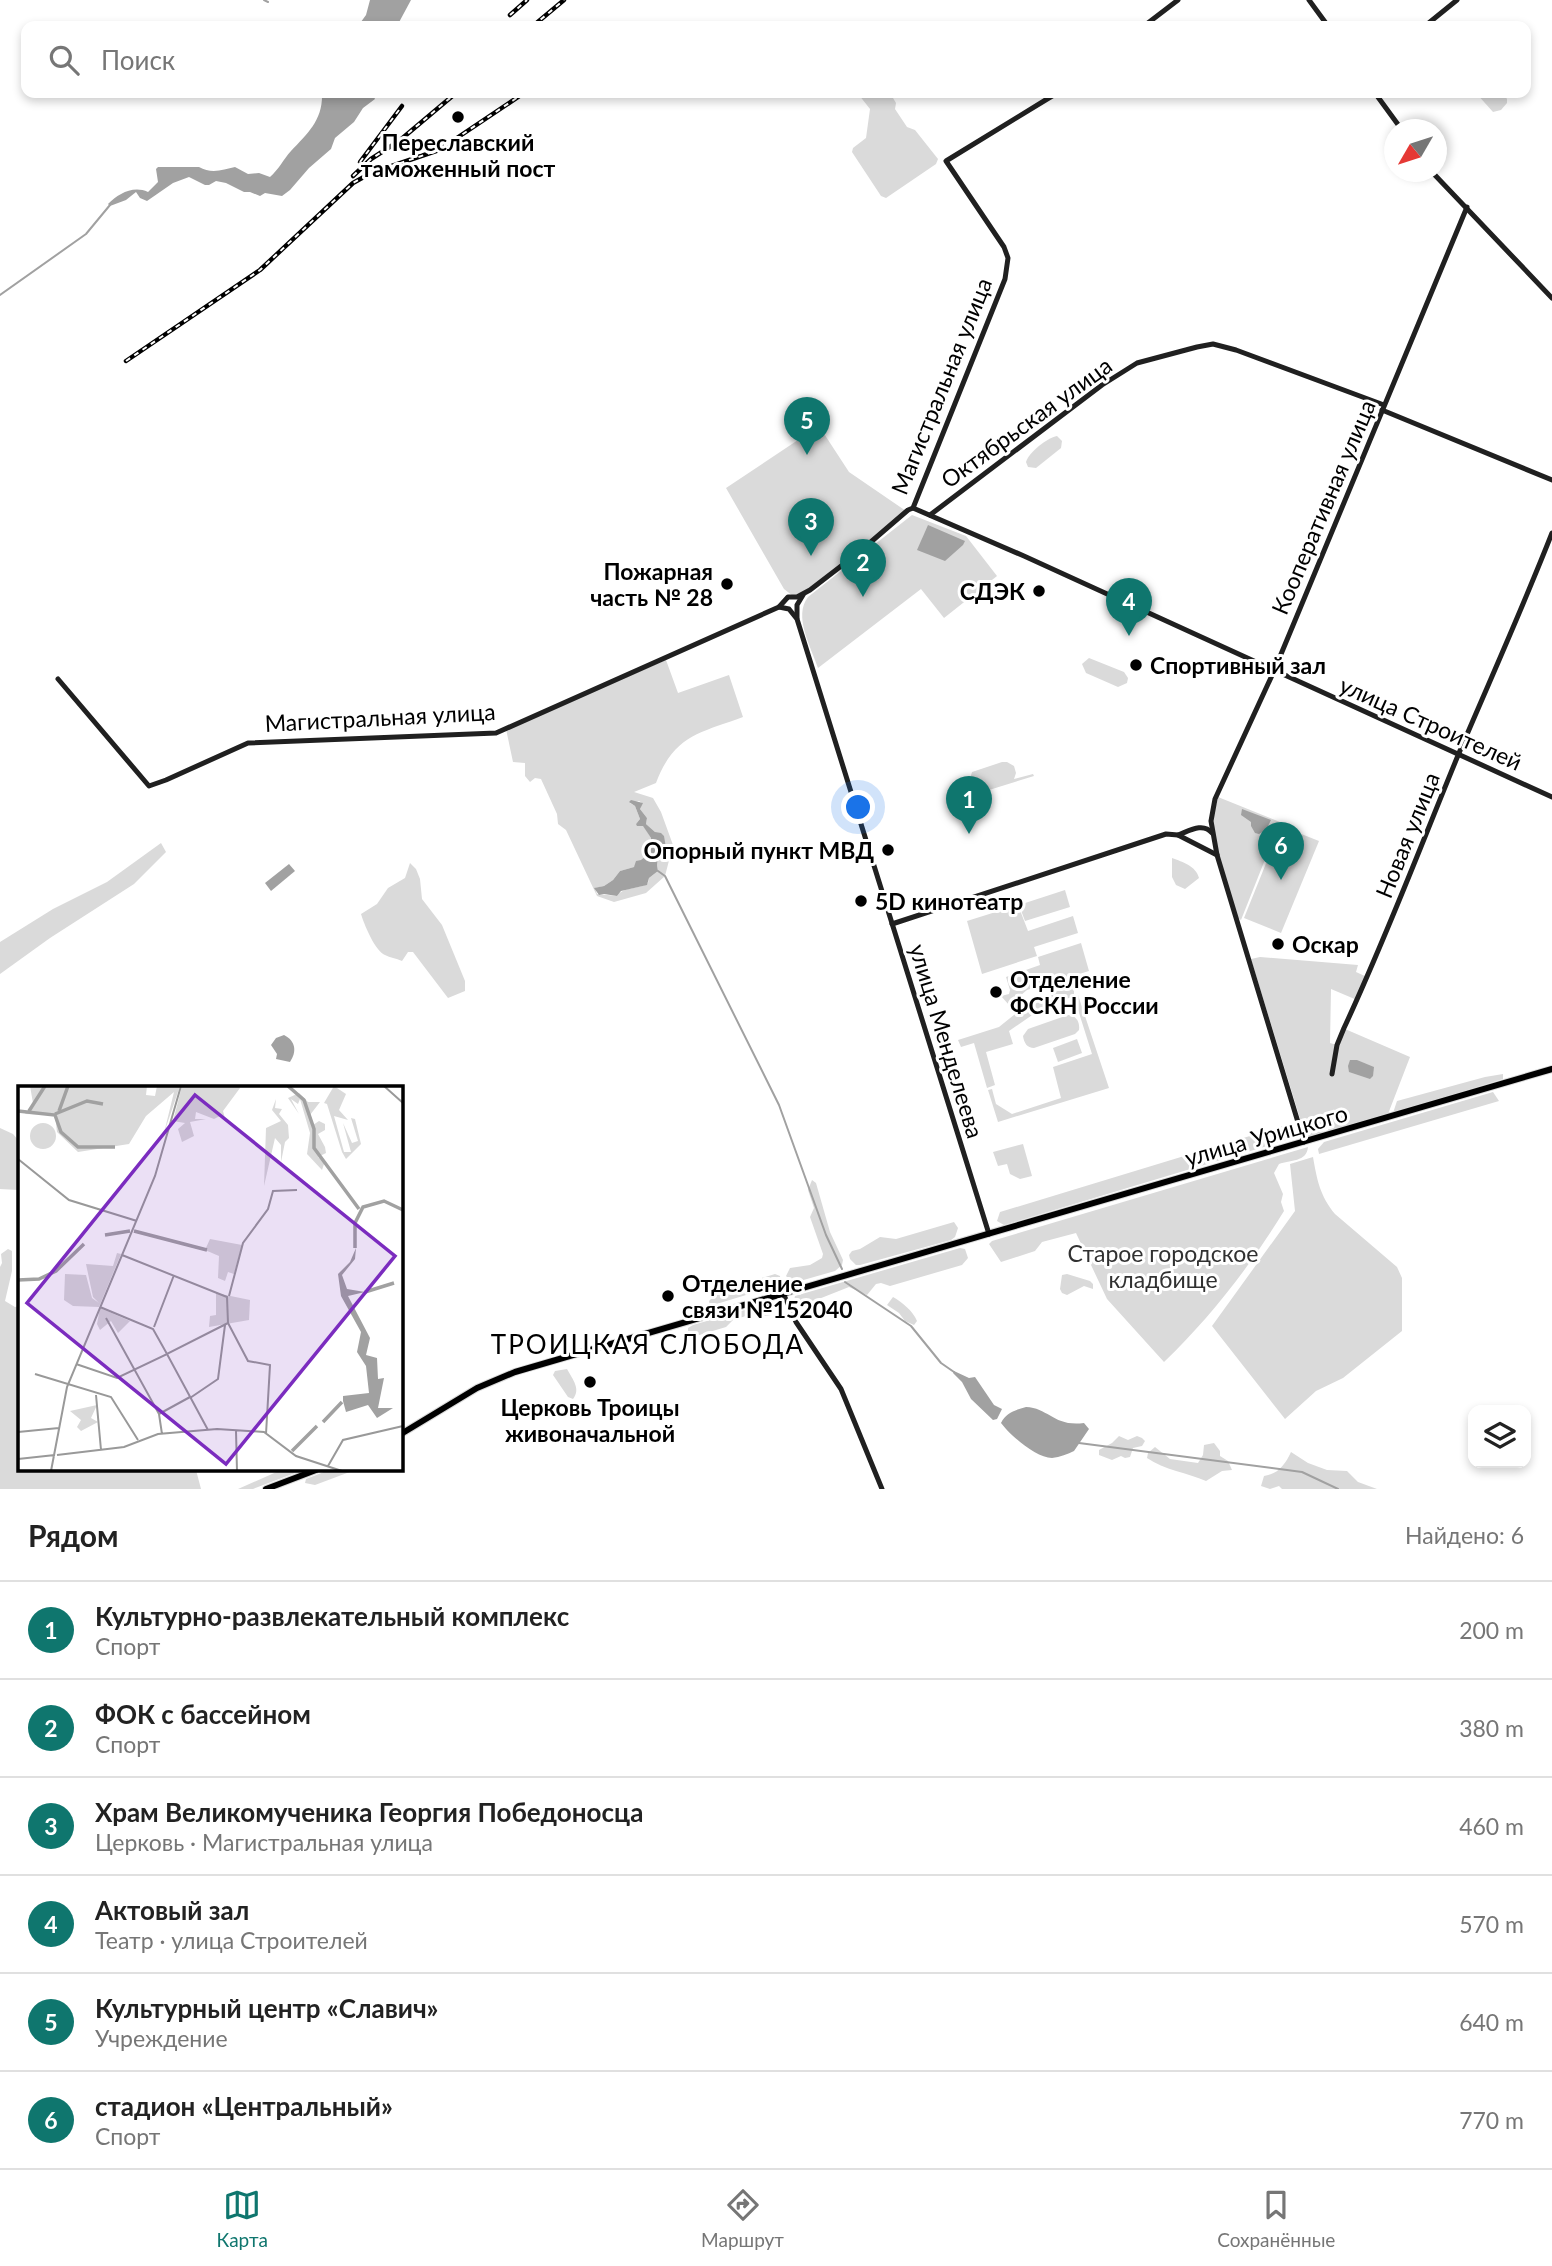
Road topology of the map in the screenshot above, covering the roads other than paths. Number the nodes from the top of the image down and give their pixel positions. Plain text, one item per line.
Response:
1 (1178, 0) edge
2 (1309, 0) edge
3 (1457, 0) edge
4 (1151, 21) edge
5 (1324, 21) edge
6 (1431, 21) edge
7 (1049, 98) edge
8 (1379, 98) edge
9 (1394, 119) edge
10 (1442, 182) edge
11 (1467, 207) junction
12 (1552, 298) edge
13 (1383, 408) junction
14 (1552, 480) edge
15 (913, 508) junction
16 (930, 515) junction
17 (1552, 533) edge
18 (803, 595) junction
19 (793, 597) junction
20 (785, 601) junction
21 (797, 604) junction
22 (779, 607) junction
23 (789, 608) junction
24 (797, 618) junction
25 (1274, 671) junction
26 (58, 679) dead end
27 (1459, 754) junction
28 (1552, 797) edge
29 (1211, 821) junction
30 (1200, 827) junction
31 (1178, 835) junction
32 (1213, 837) junction
33 (1197, 846) junction
34 (1217, 855) junction
35 (892, 924) junction
36 (1552, 1069) edge
37 (1332, 1074) dead end
38 (1304, 1142) junction
39 (989, 1234) junction
40 (783, 1293) junction
41 (402, 1433) edge
42 (311, 1472) edge
43 (266, 1489) edge
44 (882, 1489) edge

1 - 4 street
2 - 5 street
3 - 6 street
7 - 15 street, Магистральная улица
8 - 9 street
10 - 11 street
11 - 12 street
11 - 13 street, Кооперативная улица
13 - 14 street, Октябрьская улица
13 - 16 street, Октябрьская улица
13 - 25 street, Кооперативная улица
15 - 16 street, улица Строителей
15 - 18 street, Магистральная улица
16 - 25 street, улица Строителей
17 - 27 street, Новая улица
18 - 19 street
18 - 21 street
19 - 20 street
19 - 21 street
20 - 22 street
20 - 23 street
21 - 23 street
21 - 24 street
22 - 23 street
22 - 26 street, Магистральная улица
23 - 24 street
24 - 35 street, улица Менделеева
25 - 27 street, улица Строителей
25 - 29 street, Кооперативная улица
27 - 28 street, улица Строителей
27 - 37 street, Новая улица
29 - 30 street
29 - 32 street
30 - 31 street
30 - 32 street
30 - 33 street
31 - 33 street
31 - 35 street
32 - 33 street
32 - 34 street
33 - 34 street
34 - 38 street
35 - 39 street, улица Менделеева
36 - 38 main road, улица Урицкого
38 - 39 main road, улица Урицкого
39 - 40 main road, улица Урицкого
40 - 41 main road, улица Урицкого
40 - 44 street
42 - 43 main road

